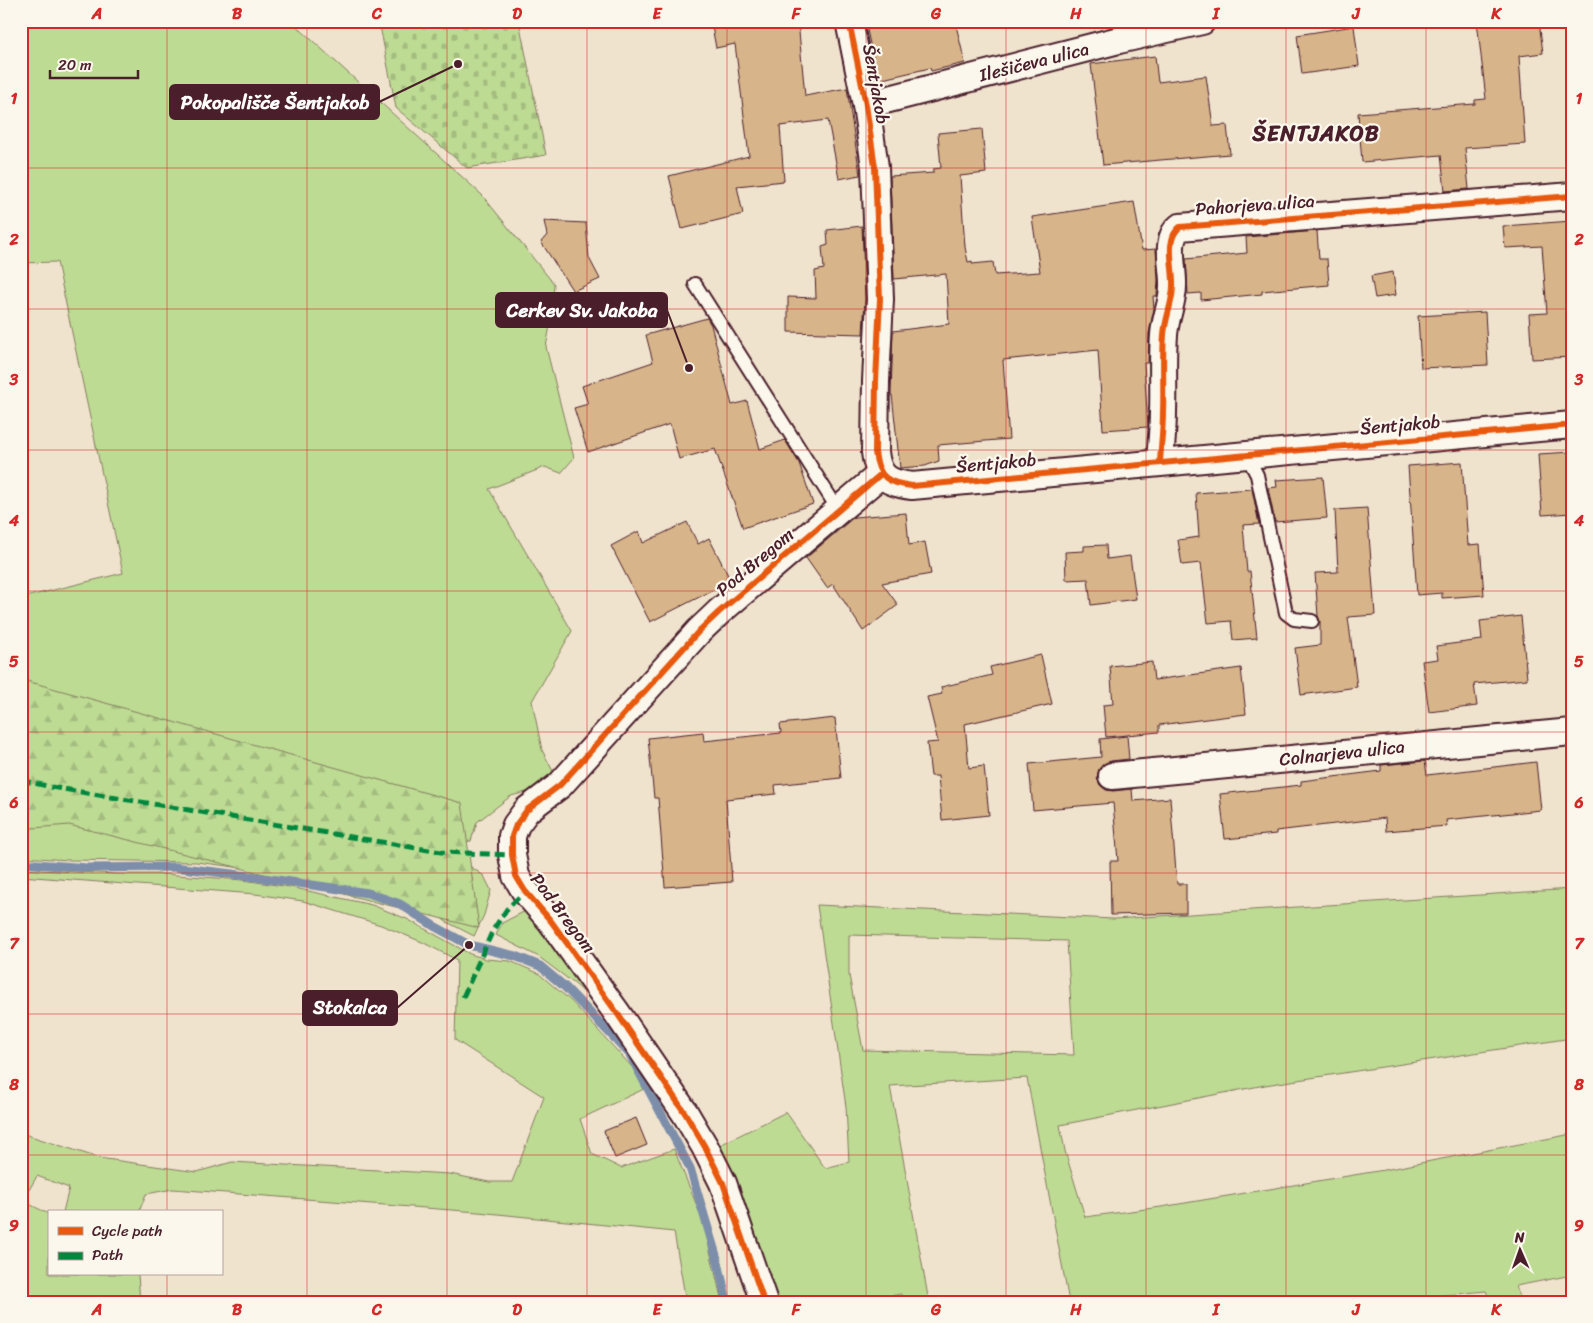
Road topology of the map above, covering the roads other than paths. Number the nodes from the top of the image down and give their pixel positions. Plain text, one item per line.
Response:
1 (849, 21) edge
2 (1202, 21) edge
3 (866, 105) junction
4 (1572, 196) edge
5 (695, 284) dead end
6 (1572, 425) edge
7 (1246, 454) junction
8 (1160, 462) junction
9 (881, 474) junction
10 (839, 510) junction
11 (1312, 621) dead end
12 (1572, 732) edge
13 (1112, 776) dead end
14 (764, 1302) edge

1 - 3 street, Šentjakob
2 - 3 street, Ilešičeva ulica
3 - 9 street, Šentjakob
4 - 8 street, Pahorjeva ulica
5 - 10 lane
6 - 7 street, Šentjakob
7 - 8 street, Šentjakob
7 - 11 lane
8 - 9 street, Šentjakob
9 - 10 street, Pod Bregom
10 - 14 street, Pod Bregom
12 - 13 street, Colnarjeva ulica

